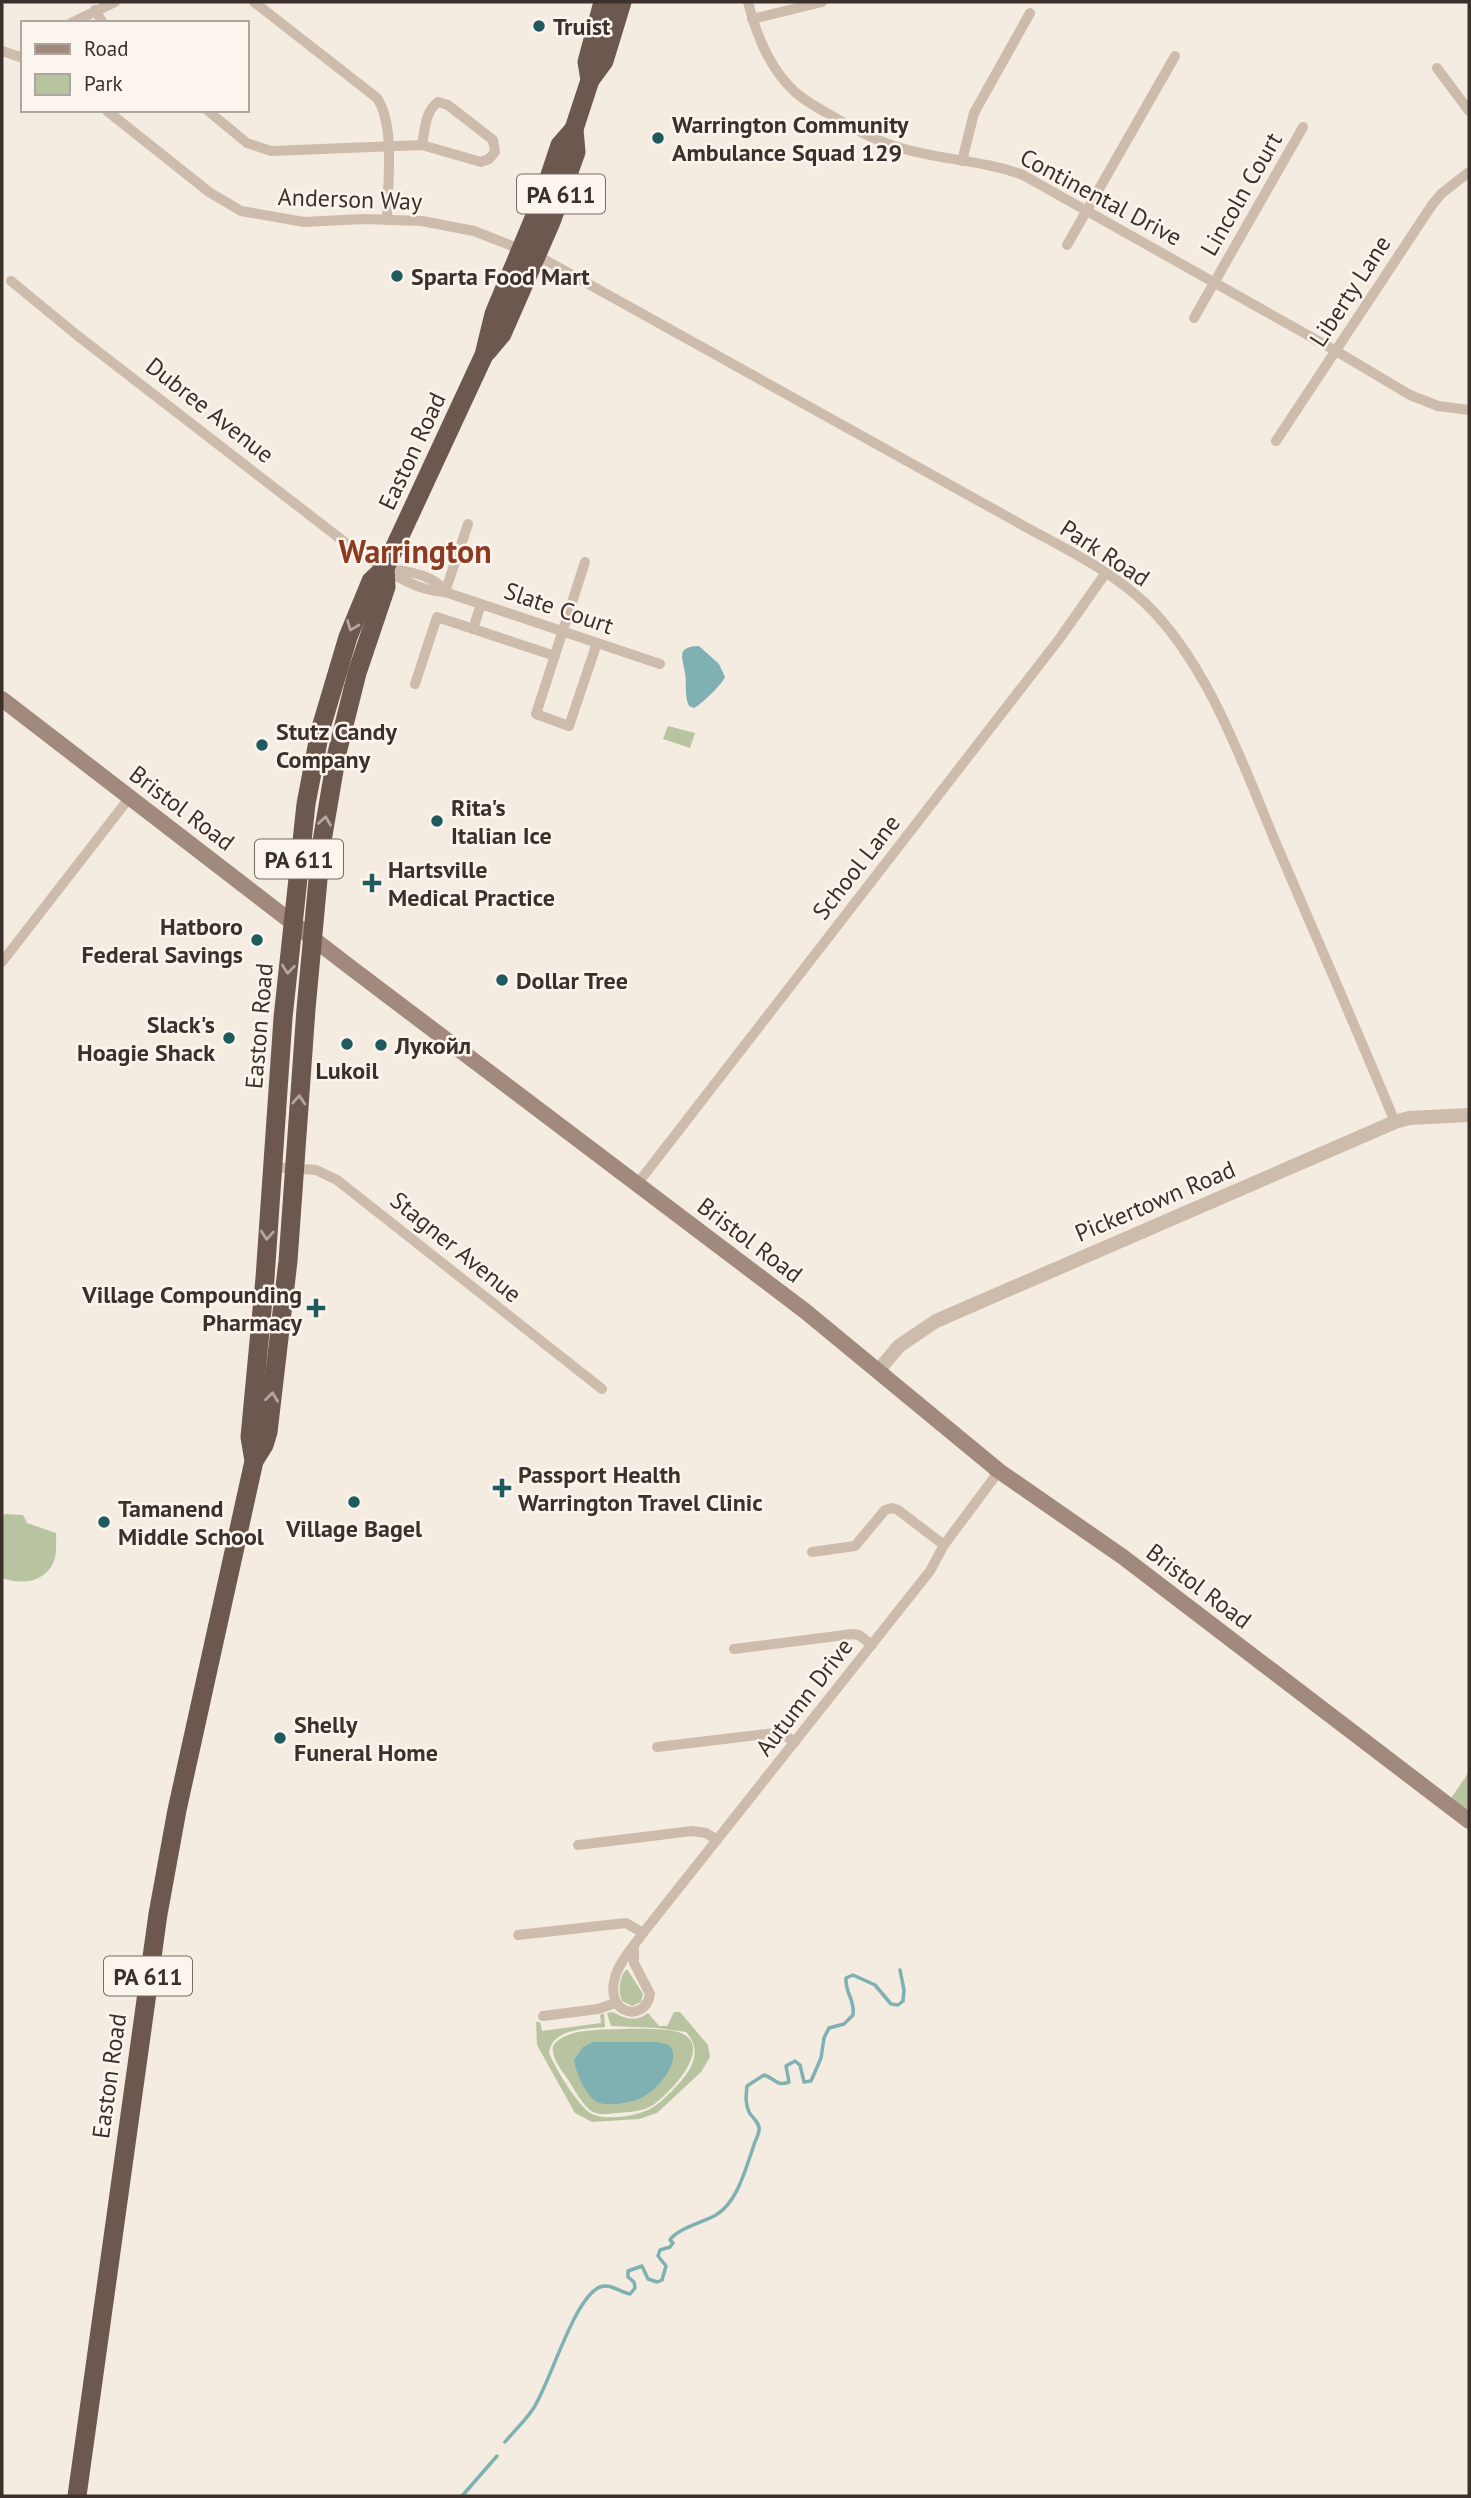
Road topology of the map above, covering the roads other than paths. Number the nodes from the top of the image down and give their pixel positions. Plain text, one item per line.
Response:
1 (115, 2) edge
2 (254, 2) edge
3 (603, 2) edge
4 (622, 2) edge
5 (748, 2) edge
6 (822, 2) edge
7 (95, 10) junction
8 (1030, 13) dead end
9 (752, 19) junction
10 (76, 21) edge
11 (102, 21) edge
12 (2, 51) edge
13 (1175, 56) dead end
14 (21, 57) edge
15 (1437, 68) dead end
16 (590, 80) junction
17 (1469, 111) edge
18 (109, 112) edge
19 (209, 112) edge
20 (1303, 127) dead end
21 (422, 145) junction
22 (388, 147) junction
23 (962, 161) junction
24 (1469, 172) edge
25 (1087, 211) junction
26 (387, 220) junction
27 (1067, 245) dead end
28 (530, 253) junction
29 (11, 281) dead end
30 (1214, 282) junction
31 (1194, 318) dead end
32 (1336, 351) junction
33 (1469, 410) edge
34 (1276, 441) dead end
35 (468, 524) dead end
36 (585, 562) dead end
37 (385, 568) junction
38 (1105, 573) junction
39 (445, 592) junction
40 (481, 604) junction
41 (473, 629) junction
42 (563, 632) junction
43 (597, 643) junction
44 (555, 656) junction
45 (660, 664) dead end
46 (415, 684) dead end
47 (2, 699) edge
48 (130, 797) junction
49 (292, 922) junction
50 (312, 937) junction
51 (2, 962) edge
52 (1469, 1115) edge
53 (1395, 1122) junction
54 (272, 1167) junction
55 (294, 1168) junction
56 (638, 1183) junction
57 (878, 1371) junction
58 (602, 1389) dead end
59 (254, 1461) junction
60 (999, 1471) junction
61 (944, 1545) junction
62 (812, 1552) dead end
63 (872, 1645) junction
64 (734, 1649) dead end
65 (795, 1742) junction
66 (657, 1747) dead end
67 (1469, 1821) edge
68 (717, 1840) junction
69 (578, 1845) dead end
70 (643, 1933) junction
71 (518, 1935) dead end
72 (634, 1946) junction
73 (615, 2003) junction
74 (543, 2016) dead end
75 (77, 2496) edge

1 - 7 street
2 - 22 street
3 - 16 highway, Easton Road / PA 611
4 - 16 highway, Easton Road / PA 611
5 - 9 street, Continental Drive
6 - 9 street
7 - 10 street
7 - 11 street
8 - 23 street
9 - 23 street, Continental Drive
12 - 14 street
13 - 25 street
15 - 17 street
16 - 28 highway, Easton Road / PA 611
18 - 26 street, Anderson Way
19 - 22 street
20 - 30 street, Lincoln Court
21 - 21 street
21 - 22 street
22 - 26 street
23 - 25 street, Continental Drive
24 - 32 street, Liberty Lane
25 - 27 street
25 - 30 street, Continental Drive
26 - 28 street, Anderson Way
28 - 37 highway, Easton Road / PA 611
28 - 38 street, Park Road
29 - 37 street, Dubree Avenue
30 - 31 street, Lincoln Court
30 - 32 street, Continental Drive
32 - 33 street, Continental Drive
32 - 34 street, Liberty Lane
35 - 39 street
36 - 42 street
37 - 39 street, Slate Court
37 -> 49 highway, Easton Road / PA 611
50 -> 37 highway, Easton Road / PA 611
38 - 53 street, Park Road
38 - 56 street, School Lane
39 - 40 street, Slate Court
40 - 41 street
40 - 42 street, Slate Court
41 - 44 street
41 - 46 street
42 - 43 street, Slate Court
42 - 44 street
43 - 44 street
43 - 45 street, Slate Court
47 - 48 main road, Bristol Road
48 - 49 main road, Bristol Road
48 - 51 street
49 - 50 main road, Bristol Road
49 -> 54 highway, Easton Road / PA 611
55 -> 50 highway, Easton Road / PA 611
50 - 56 main road, Bristol Road
52 - 53 street, Pickertown Road
53 - 57 street, Pickertown Road
54 - 55 street, Stagner Avenue
54 -> 59 highway, Easton Road / PA 611
55 - 58 street, Stagner Avenue
59 -> 55 highway, Easton Road / PA 611
56 - 57 main road, Bristol Road
57 - 60 main road, Bristol Road
59 - 75 highway, Easton Road / PA 611
60 - 61 street, Autumn Drive
60 - 67 main road, Bristol Road
61 - 62 street
61 - 63 street, Autumn Drive
63 - 64 street
63 - 65 street, Autumn Drive
65 - 66 street
65 - 68 street, Autumn Drive
68 - 69 street
68 - 70 street, Autumn Drive
70 - 71 street
70 - 72 street, Autumn Drive
72 - 73 street, Autumn Drive
72 - 73 street
73 - 74 street

